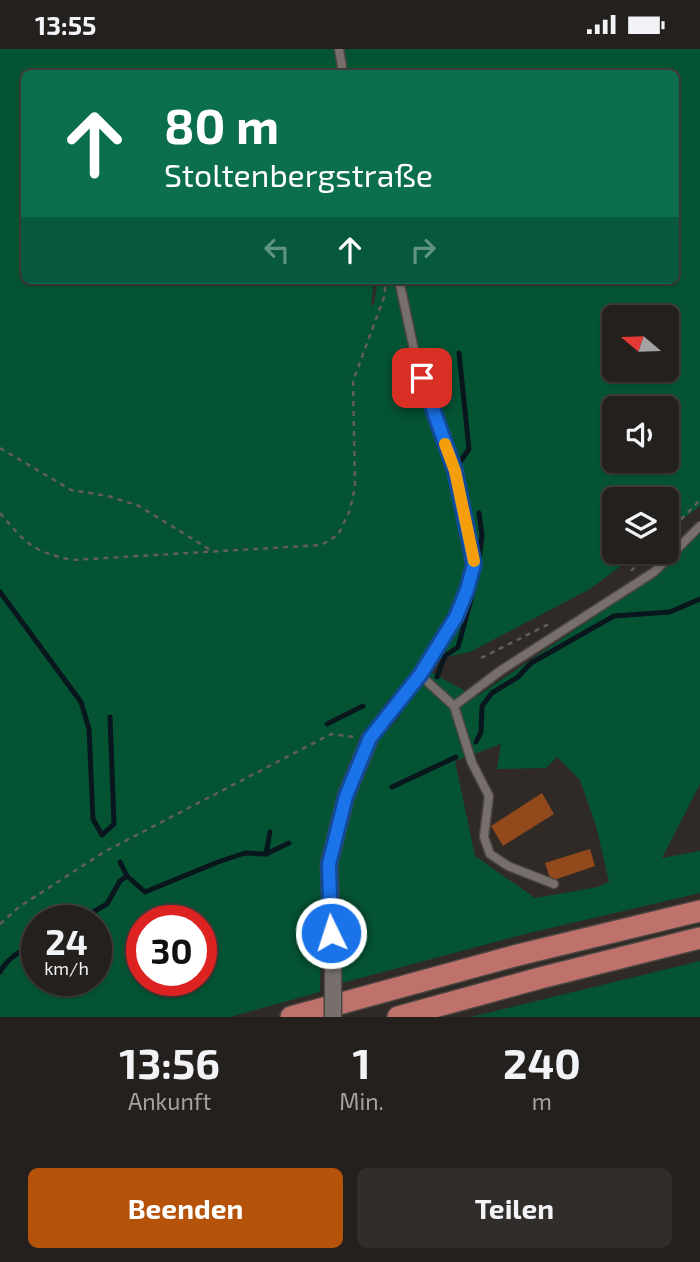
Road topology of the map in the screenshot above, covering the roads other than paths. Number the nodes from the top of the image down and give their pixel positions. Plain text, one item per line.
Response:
1 (339, 49) edge
2 (342, 70) edge
3 (400, 284) edge
4 (700, 526) edge
5 (420, 675) junction
6 (454, 706) junction
7 (370, 738) joint
8 (554, 884) dead end
9 (700, 911) edge
10 (700, 938) edge
11 (291, 1017) edge
12 (333, 1017) edge
13 (398, 1017) edge

1 - 2 lane
3 - 5 lane
4 - 6 lane
5 - 6 lane
5 - 7 lane
6 - 8 lane
7 - 12 street, bridge
9 - 11 highway
10 - 13 highway

